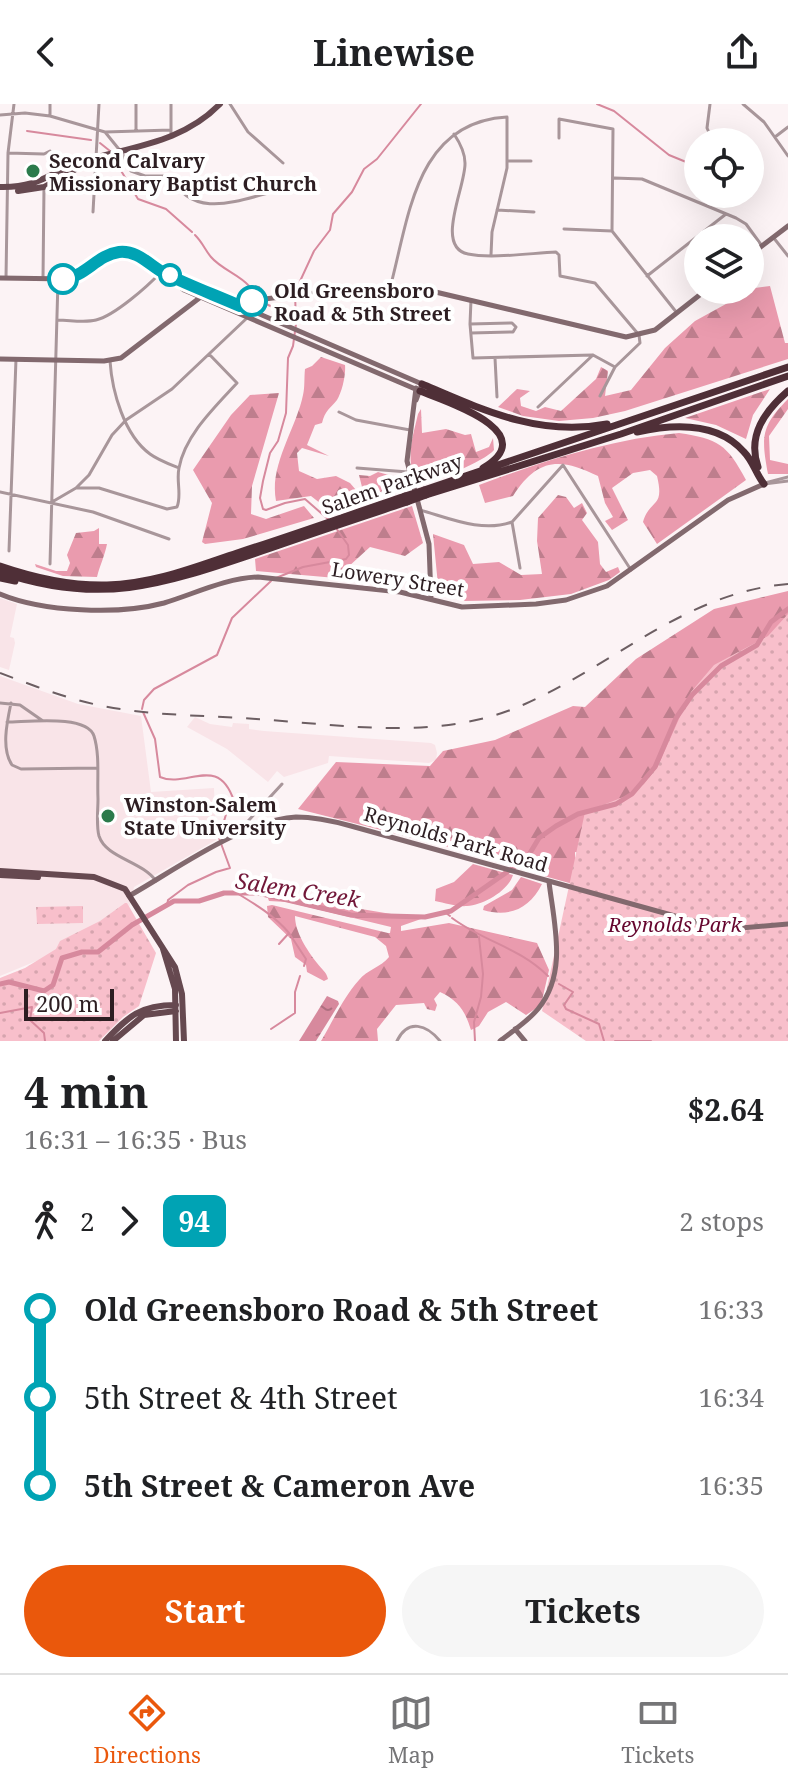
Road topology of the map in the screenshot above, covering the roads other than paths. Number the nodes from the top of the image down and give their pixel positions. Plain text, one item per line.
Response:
1 (14, 104) edge
2 (50, 104) edge
3 (99, 104) edge
4 (136, 104) edge
5 (171, 104) edge
6 (220, 104) edge
7 (230, 104) edge
8 (710, 104) edge
9 (743, 104) edge
10 (0, 115) edge
11 (14, 115) junction
12 (50, 116) junction
13 (788, 127) edge
14 (707, 128) edge
15 (97, 131) junction
16 (136, 131) junction
17 (105, 132) junction
18 (171, 134) junction
19 (454, 134) junction
20 (775, 137) junction
21 (559, 138) dead end
22 (50, 151) dead end
23 (8, 153) junction
24 (122, 153) junction
25 (788, 156) edge
26 (94, 159) junction
27 (507, 161) junction
28 (531, 161) dead end
29 (283, 163) dead end
30 (63, 171) junction
31 (614, 178) junction
32 (44, 187) junction
33 (4, 189) edge
34 (276, 191) dead end
35 (497, 210) junction
36 (93, 212) dead end
37 (534, 212) dead end
38 (726, 214) junction
39 (746, 224) edge
40 (788, 226) edge
41 (564, 229) dead end
42 (612, 231) junction
43 (773, 237) junction
44 (764, 244) edge
45 (491, 255) junction
46 (788, 256) edge
47 (161, 271) junction
48 (647, 276) junction
49 (3, 278) edge
50 (43, 279) junction
51 (58, 279) junction
52 (390, 288) junction
53 (207, 291) junction
54 (200, 297) junction
55 (471, 300) junction
56 (688, 304) edge
57 (241, 307) junction
58 (237, 313) junction
59 (677, 313) junction
60 (247, 318) junction
61 (58, 320) junction
62 (470, 324) junction
63 (471, 333) junction
64 (639, 335) junction
65 (303, 337) junction
66 (209, 354) junction
67 (593, 355) junction
68 (495, 358) junction
69 (0, 359) edge
70 (16, 359) junction
71 (57, 360) junction
72 (110, 360) junction
73 (615, 367) junction
74 (788, 367) edge
75 (788, 376) edge
76 (419, 387) junction
77 (788, 391) edge
78 (600, 396) dead end
79 (497, 397) dead end
80 (538, 407) dead end
81 (339, 412) dead end
82 (126, 420) junction
83 (629, 420) junction
84 (410, 430) junction
85 (600, 441) junction
86 (179, 468) junction
87 (357, 468) dead end
88 (408, 472) junction
89 (473, 473) junction
90 (788, 479) edge
91 (764, 484) junction
92 (76, 488) junction
93 (0, 492) edge
94 (425, 493) junction
95 (11, 494) junction
96 (52, 502) junction
97 (420, 510) junction
98 (512, 522) junction
99 (314, 530) junction
100 (169, 539) dead end
101 (9, 551) dead end
102 (50, 564) dead end
103 (0, 566) edge
104 (520, 568) dead end
105 (631, 570) junction
106 (0, 578) edge
107 (53, 586) junction
108 (0, 594) edge
109 (431, 599) junction
110 (0, 703) edge
111 (11, 703) junction
112 (7, 722) junction
113 (44, 722) junction
114 (97, 768) junction
115 (282, 784) dead end
116 (230, 839) junction
117 (0, 873) edge
118 (156, 881) junction
119 (549, 882) junction
120 (129, 896) junction
121 (788, 924) edge
122 (178, 1008) junction
123 (515, 1029) junction
124 (105, 1041) edge
125 (113, 1041) edge
126 (176, 1041) edge
127 (184, 1041) edge
128 (397, 1041) edge
129 (440, 1041) edge
130 (500, 1041) edge
131 (525, 1041) edge

1 - 11 street
2 - 12 street
3 - 15 street
4 - 16 street
5 - 18 street
6 - 18 main road
7 - 29 street
8 - 14 street
9 - 20 street
10 - 11 street
11 - 12 street
11 - 23 street
12 - 15 street
13 - 20 street
15 - 17 street
15 - 26 street
16 - 17 street
16 - 18 street
17 - 24 street
18 - 24 main road
19 - 27 street
19 - 45 street
19 - 52 street
20 - 25 street
21 - 31 street
22 - 23 street
23 - 33 street
24 - 26 main road
24 - 34 street
26 - 30 main road
26 - 32 main road
26 - 36 street
27 - 28 street
27 - 35 street
30 - 32 main road
30 - 33 main road
31 - 38 street
31 - 42 street
32 - 33 main road
32 - 50 street
33 - 49 street
35 - 37 street
35 - 45 street
38 - 39 street
38 - 48 street
40 - 43 main road
41 - 42 street
42 - 48 street
43 - 44 main road
43 - 46 street
45 - 64 street
47 - 51 main road
47 - 53 main road
47 - 54 main road
47 - 61 street
48 - 59 street
49 - 50 main road
50 - 51 main road
51 - 61 street
52 - 55 main road
52 - 57 main road
53 - 54 main road
53 - 57 main road
54 - 58 main road
54 - 72 main road
55 - 62 street
55 - 64 main road
56 - 59 main road
57 - 58 main road
57 - 65 main road
58 - 60 main road
59 - 64 main road
60 - 65 main road
60 - 66 street
61 - 71 street
62 - 63 street
62 - 63 street
63 - 68 street
64 - 73 street
65 - 76 main road
66 - 82 street
66 - 86 street
67 - 68 street
67 - 73 street
67 - 80 street
68 - 79 street
69 - 70 main road
70 - 71 main road
70 - 95 street
71 - 72 main road
71 - 96 street
72 - 82 street
73 - 78 street
74 - 83 highway, Salem Parkway
75 - 85 highway, Salem Parkway
76 - 83 highway
76 - 84 main road
76 - 89 highway
77 - 91 highway
81 - 84 street
82 - 86 street
82 - 92 street
83 - 89 highway, Salem Parkway
84 - 88 main road
85 - 91 highway
85 - 94 highway, Salem Parkway
86 - 92 street
87 - 88 street
88 - 97 main road
89 - 94 highway, Salem Parkway
90 - 91 street, Lowery Street
91 - 105 main road, Lowery Street
92 - 96 street
93 - 95 street
94 - 99 highway, Salem Parkway, bridge
95 - 96 street
95 - 101 street
96 - 100 street
96 - 102 street
97 - 98 street
97 - 109 main road
98 - 104 street
98 - 105 street
99 - 103 highway, Salem Parkway
99 - 107 highway, Salem Parkway
103 - 107 highway, Salem Parkway
105 - 109 main road, Lowery Street
106 - 107 highway
108 - 109 main road, Lowery Street
110 - 111 street
111 - 112 street
111 - 113 street
112 - 113 street
112 - 114 street
113 - 114 street
114 - 118 street
115 - 116 street
116 - 118 main road, Reynolds Park Road
116 - 119 main road, Reynolds Park Road
117 - 120 main road
118 - 120 main road, Reynolds Park Road
119 - 121 main road, Reynolds Park Road
119 - 123 main road
120 - 122 main road
122 - 124 main road
122 - 125 main road
122 - 126 main road
122 - 127 main road
123 - 130 main road
123 - 131 main road
128 - 129 street

